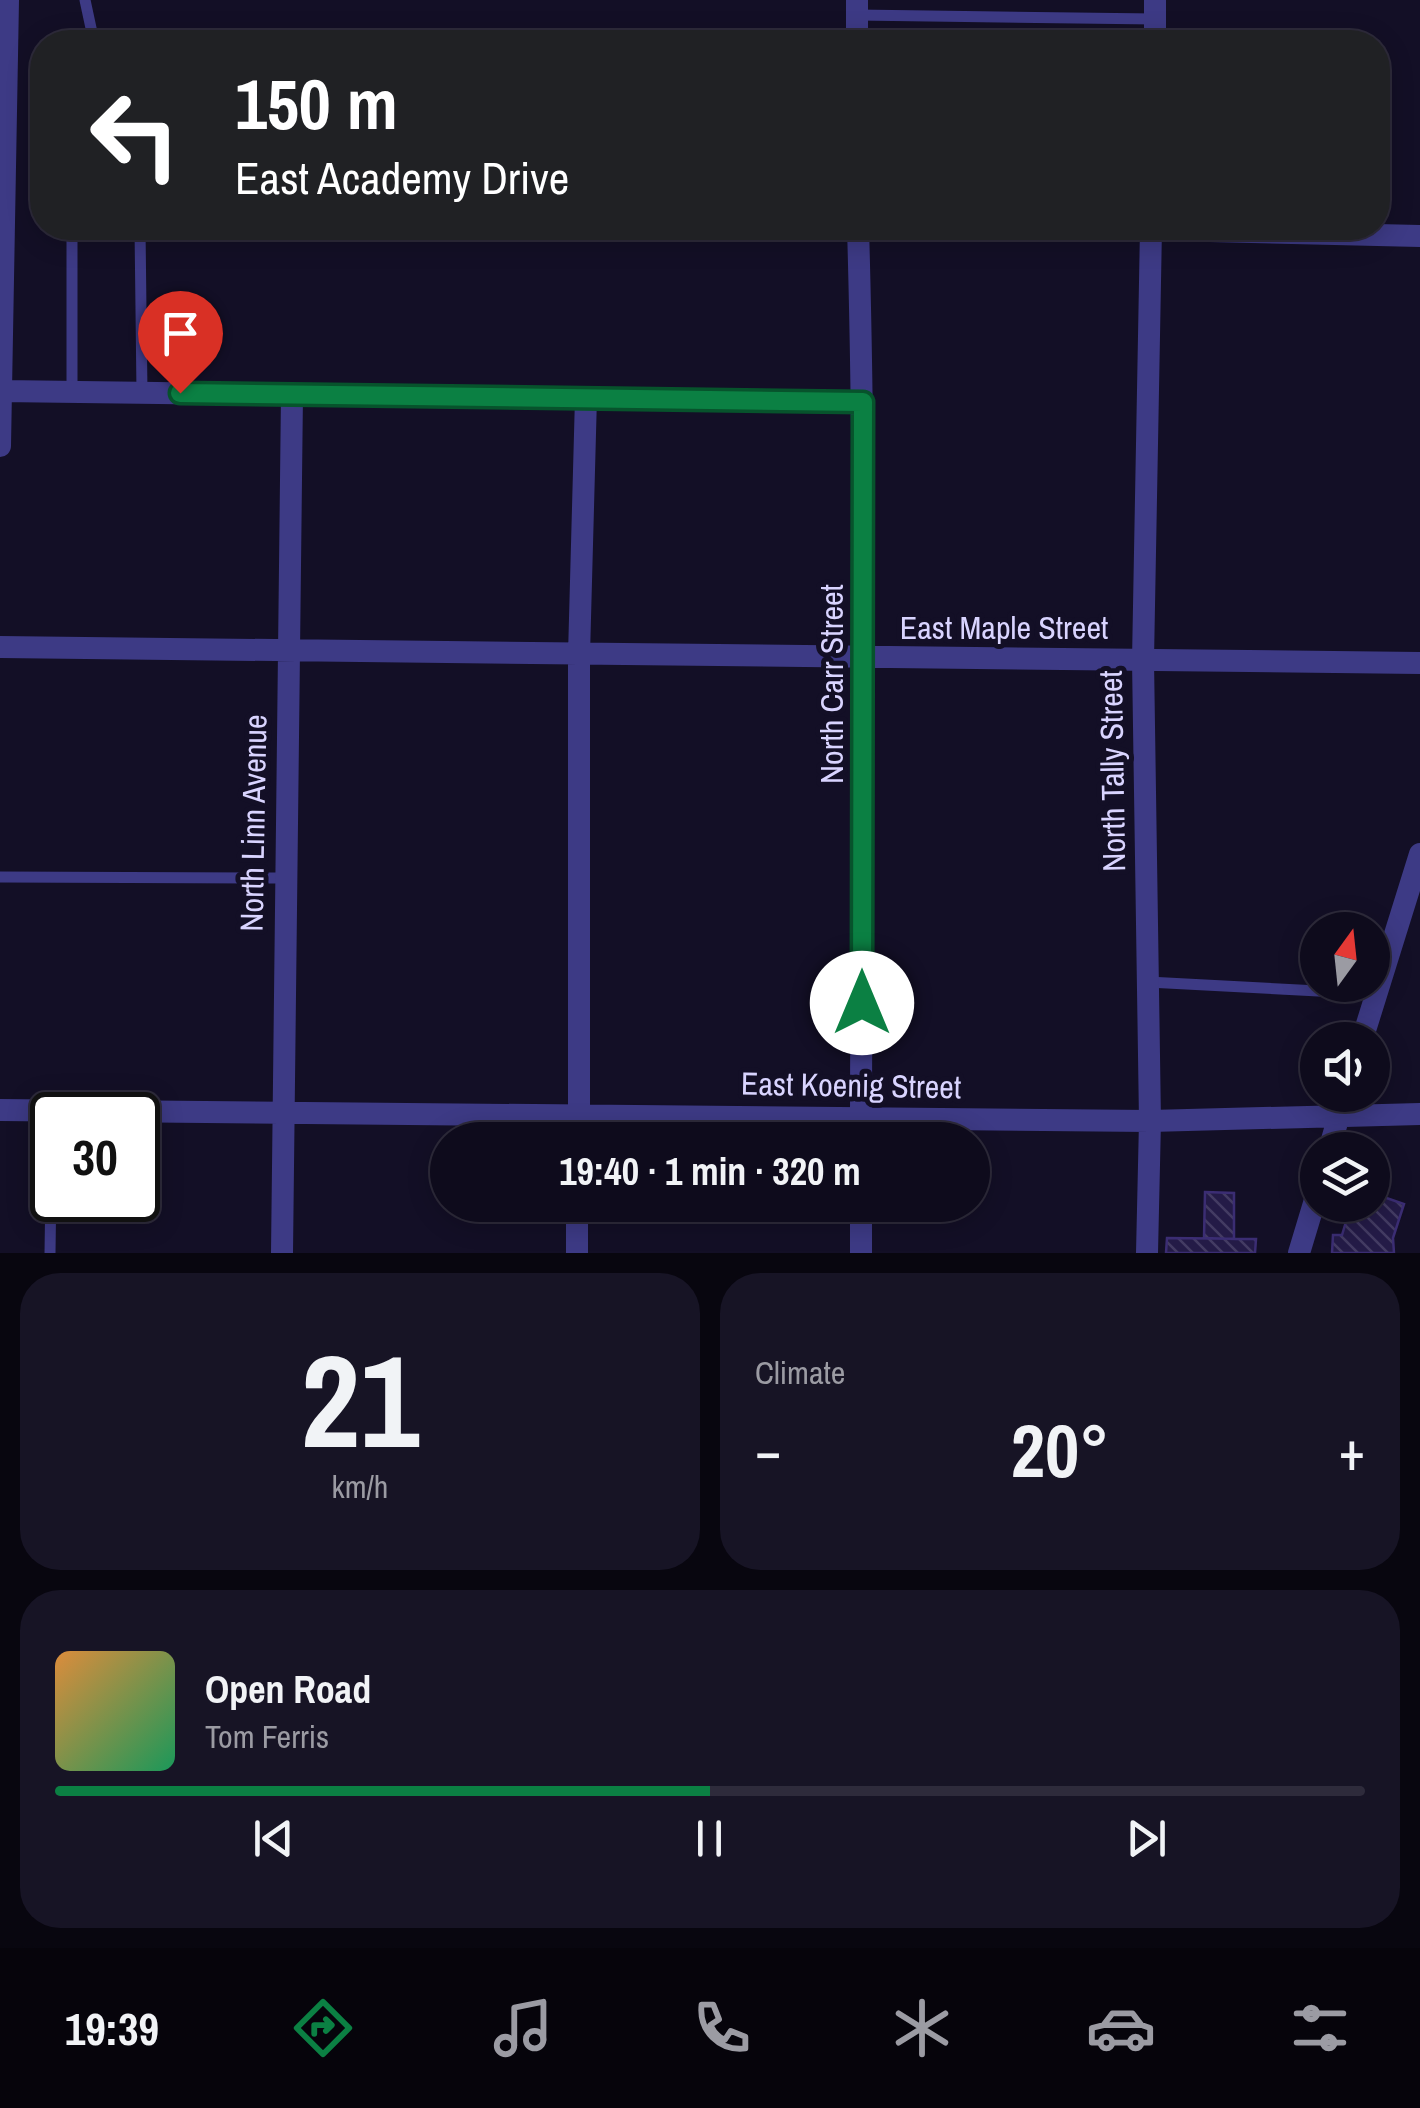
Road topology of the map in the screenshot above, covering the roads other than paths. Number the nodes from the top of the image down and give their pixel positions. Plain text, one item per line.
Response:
1 (8, 0) edge
2 (84, 0) edge
3 (856, 7) edge
4 (1155, 9) edge
5 (91, 30) edge
6 (1390, 235) edge
7 (1420, 236) edge
8 (72, 240) edge
9 (140, 240) edge
10 (858, 240) edge
11 (1151, 240) edge
12 (1, 392) edge
13 (72, 392) junction
14 (142, 392) junction
15 (292, 394) junction
16 (586, 397) junction
17 (863, 402) junction
18 (0, 446) edge
19 (0, 647) edge
20 (288, 652) junction
21 (579, 655) junction
22 (864, 659) junction
23 (1143, 660) junction
24 (1420, 664) edge
25 (1420, 854) edge
26 (0, 877) edge
27 (285, 878) junction
28 (1390, 949) edge
29 (1148, 982) junction
30 (1300, 990) edge
31 (1300, 1109) edge
32 (0, 1110) edge
33 (30, 1110) edge
34 (160, 1111) edge
35 (1390, 1111) edge
36 (282, 1112) junction
37 (579, 1114) junction
38 (1420, 1114) edge
39 (579, 1122) edge
40 (729, 1122) edge
41 (861, 1122) edge
42 (1150, 1122) junction
43 (990, 1126) edge
44 (50, 1222) edge
45 (578, 1222) edge
46 (861, 1222) edge
47 (1309, 1222) edge
48 (50, 1253) edge
49 (282, 1253) edge
50 (577, 1253) edge
51 (861, 1253) edge
52 (1147, 1253) edge
53 (1300, 1253) edge

1 - 12 street
2 - 5 lane
3 - 4 lane
6 - 7 street
8 - 13 lane
9 - 14 lane
10 - 17 street, North Carr Street
11 - 23 street, North Tally Street
12 - 13 street
12 - 18 street
13 - 14 street
14 - 15 street
15 - 16 street
15 - 20 street, North Linn Avenue
16 - 17 street
16 - 21 street
17 - 22 street, North Carr Street
19 - 20 street, East Maple Street
20 - 21 street, East Maple Street
20 - 27 street, North Linn Avenue
21 - 22 street, East Maple Street
21 - 37 street
22 - 23 street, East Maple Street
22 - 41 street, North Carr Street
23 - 24 street, East Maple Street
23 - 29 street, North Tally Street
25 - 28 street
26 - 27 lane
27 - 36 street, North Linn Avenue
29 - 30 lane
29 - 42 street, North Tally Street
31 - 42 street, East Koenig Street
32 - 33 street, East Koenig Street
34 - 36 street, East Koenig Street
35 - 38 street, East Koenig Street
36 - 37 street, East Koenig Street
36 - 49 street, North Linn Avenue
37 - 39 street
37 - 40 street, East Koenig Street
42 - 43 street, East Koenig Street
42 - 52 street, North Tally Street
44 - 48 lane
45 - 50 street
46 - 51 street
47 - 53 street

